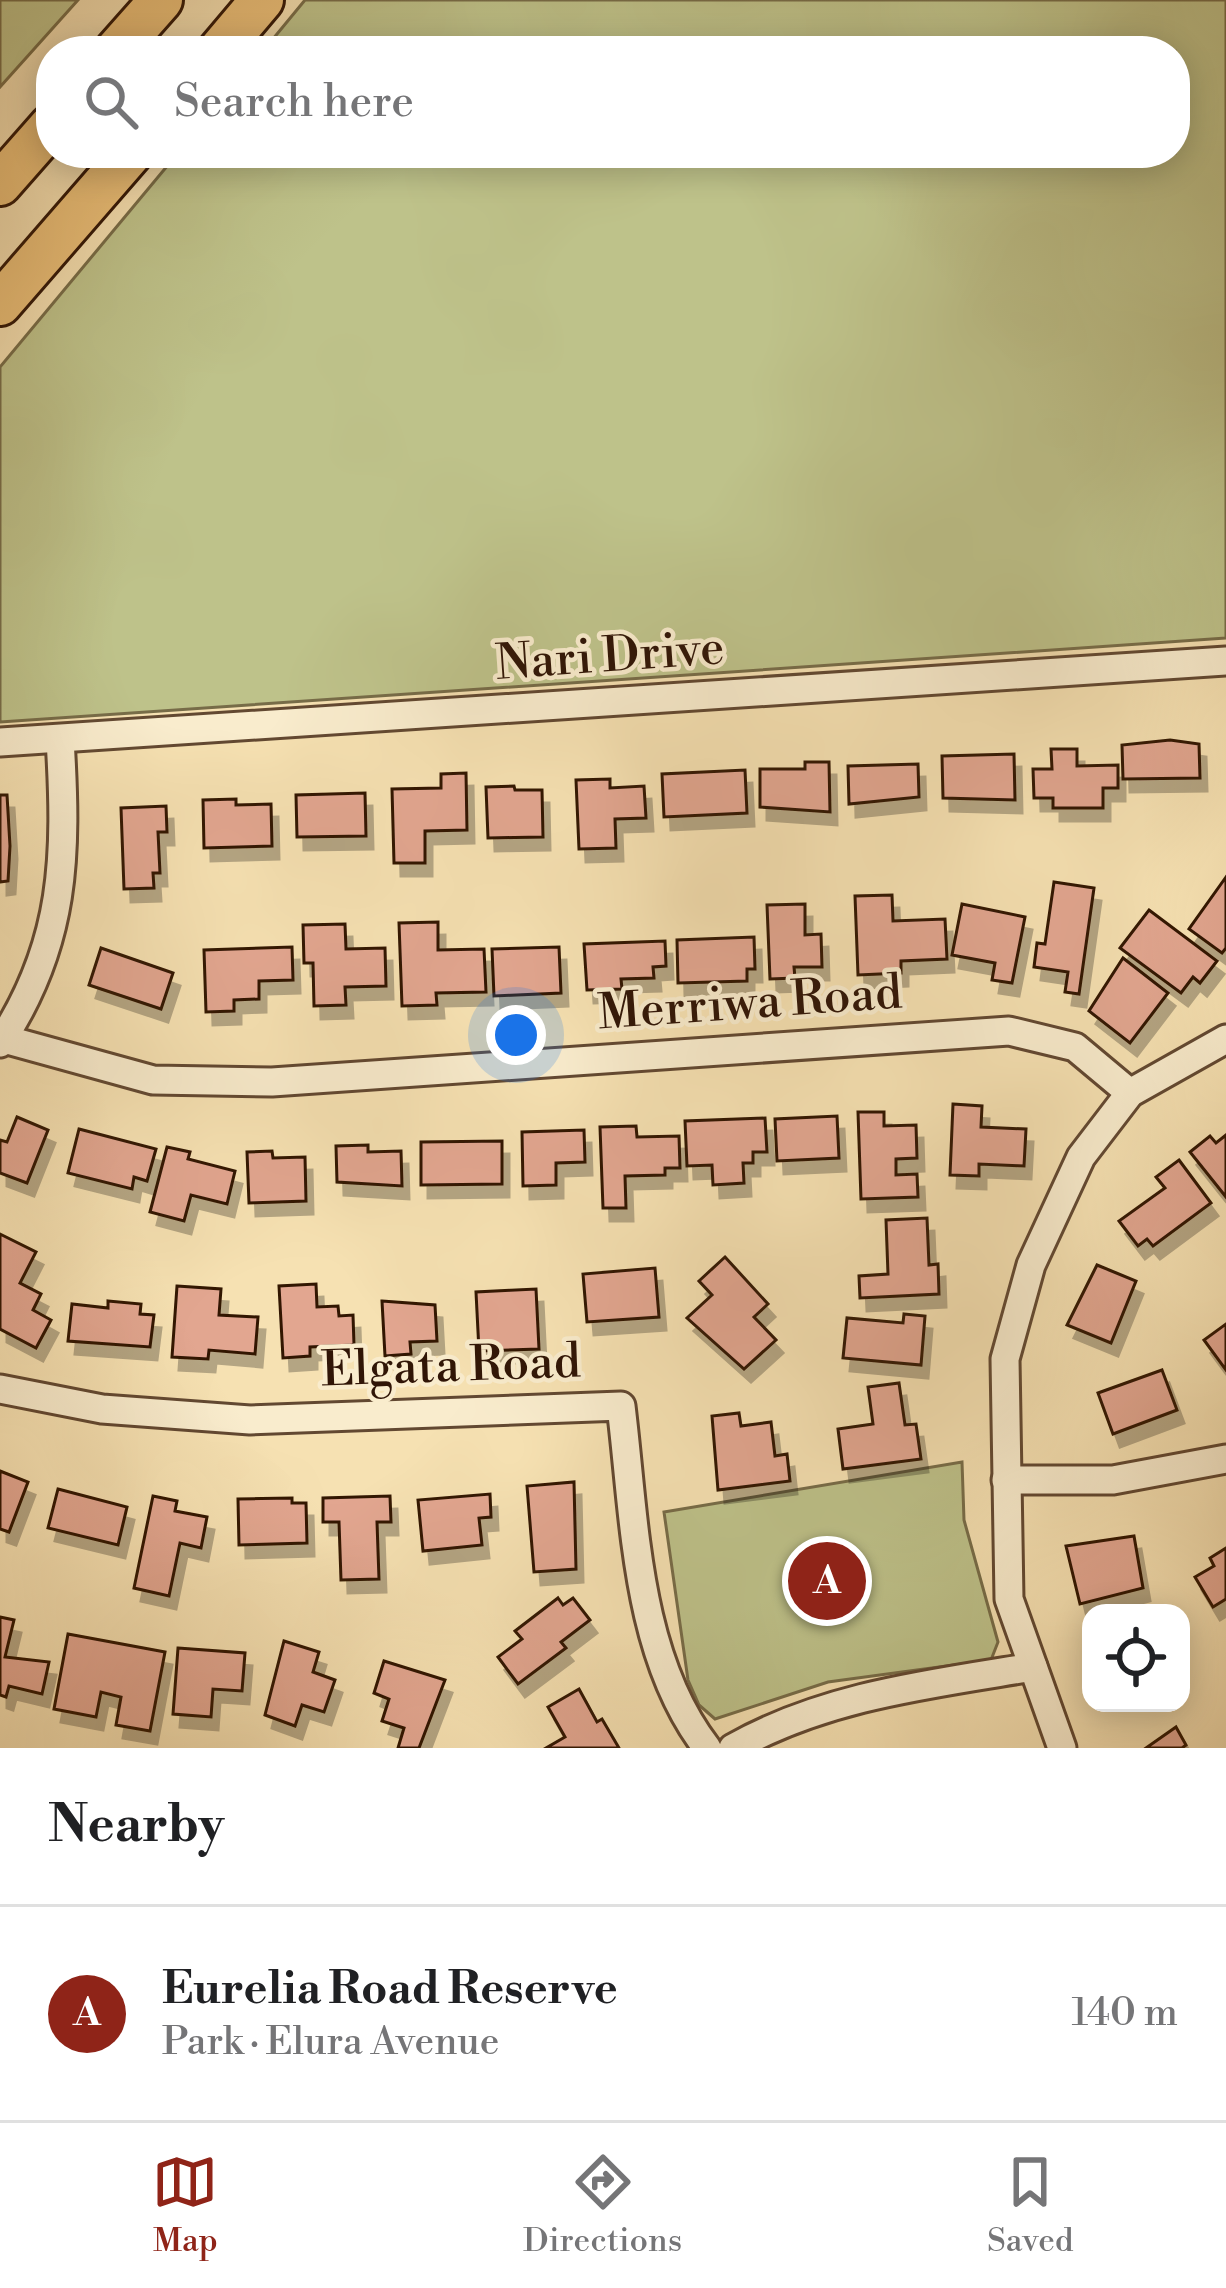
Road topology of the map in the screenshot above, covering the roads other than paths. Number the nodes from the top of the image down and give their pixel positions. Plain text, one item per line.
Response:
1 (161, 0) edge
2 (262, 0) edge
3 (129, 36) edge
4 (232, 36) edge
5 (36, 143) edge
6 (118, 168) edge
7 (0, 184) edge
8 (0, 304) edge
9 (1226, 661) edge
10 (59, 739) junction
11 (0, 742) edge
12 (1226, 1039) edge
13 (2, 1041) edge
14 (1130, 1093) junction
15 (0, 1389) edge
16 (1226, 1459) edge
17 (1006, 1480) junction
18 (1033, 1667) junction
19 (707, 1748) edge
20 (733, 1748) edge
21 (1062, 1748) edge

1 - 3 main road
2 - 4 main road
5 - 7 main road
6 - 8 main road
9 - 10 street, Nari Drive
10 - 11 street, Nari Drive
10 - 13 street
12 - 14 street
13 - 14 street, Merriwa Road
14 - 17 street
15 - 19 street, Elgata Road
16 - 17 street
17 - 18 street
18 - 20 street
18 - 21 street

